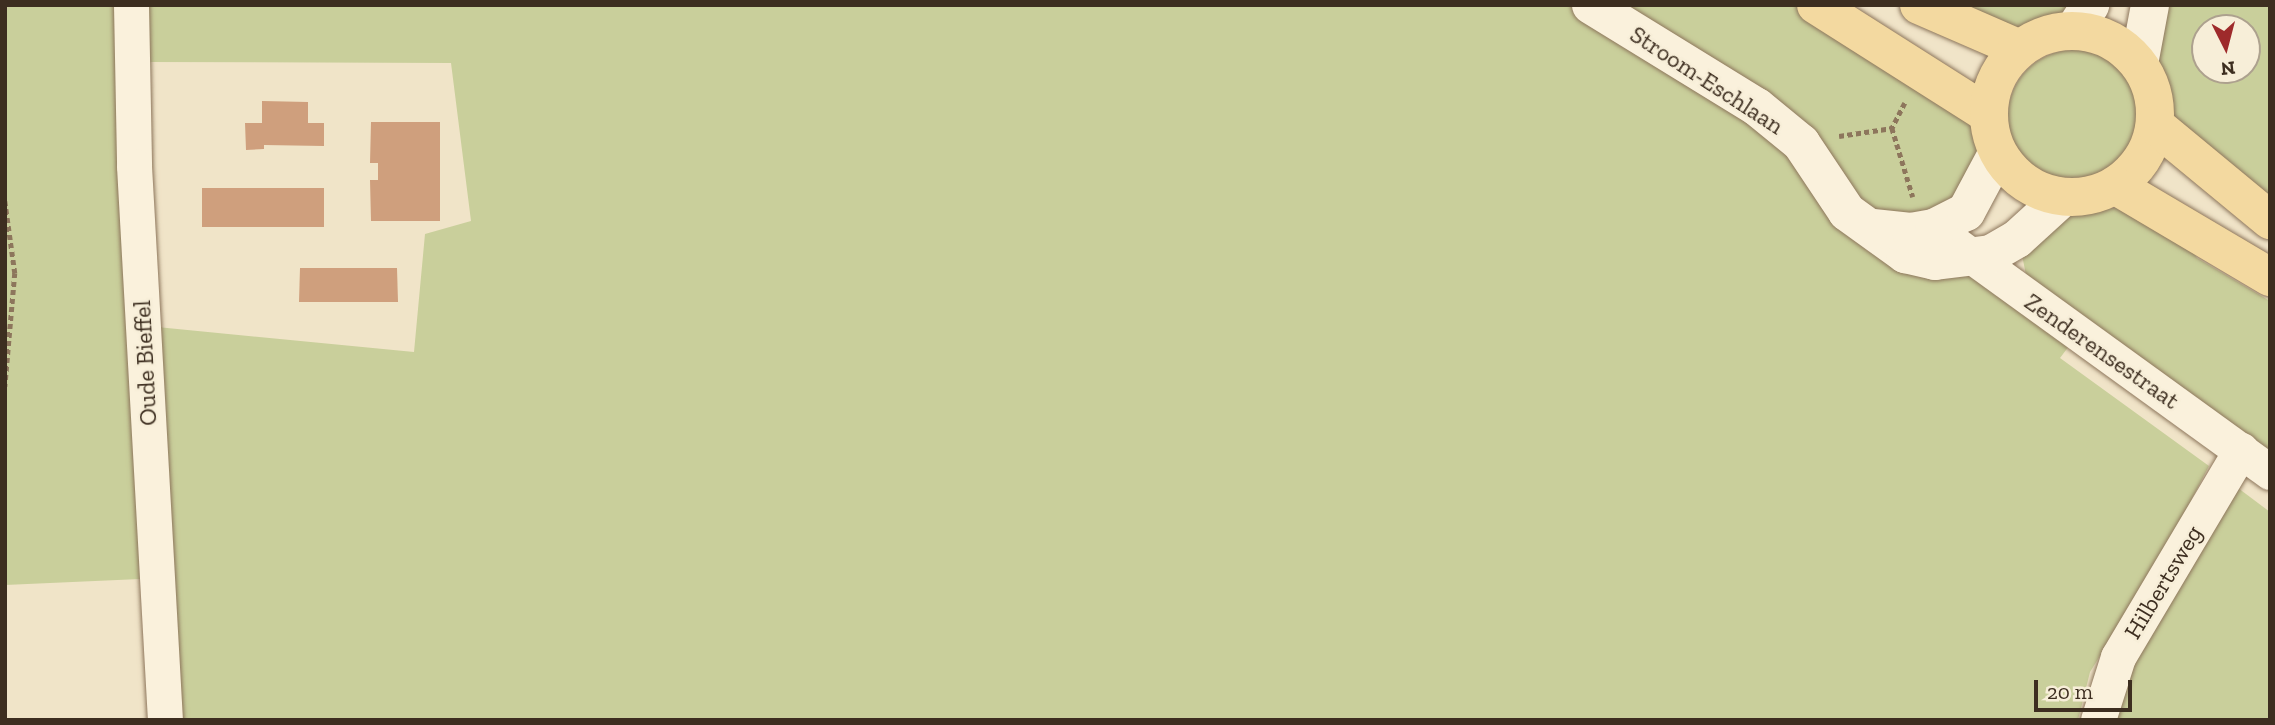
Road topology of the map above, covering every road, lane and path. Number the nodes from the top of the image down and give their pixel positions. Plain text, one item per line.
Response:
1 (131, 5) edge
2 (1591, 5) edge
3 (1816, 5) edge
4 (1919, 5) edge
5 (2150, 5) edge
6 (2082, 18) edge
7 (2020, 49) junction
8 (2139, 64) junction
9 (1988, 114) junction
10 (2155, 125) junction
11 (1801, 143) junction
12 (1997, 153) junction
13 (2116, 186) junction
14 (2063, 197) junction
15 (5, 201) edge
16 (2270, 220) edge
17 (1867, 228) junction
18 (1934, 228) junction
19 (1975, 260) junction
20 (2270, 277) edge
21 (5, 387) edge
22 (2242, 450) junction
23 (2270, 472) edge
24 (165, 720) edge
25 (2098, 720) edge

1 - 24 street, Oude Bieffel
2 - 11 street, Stroom-Eschlaan
3 - 9 main road
4 - 7 main road
5 - 8 street
6 - 7 main road
6 - 8 main road
7 - 9 main road
8 - 10 main road
9 - 12 main road
10 - 13 main road
10 - 16 main road
11 - 17 street, Stroom-Eschlaan
11 - 18 path
12 - 14 main road
12 - 18 street
13 - 14 main road
13 - 20 main road
14 - 19 street, Stroom-Eschlaan
15 - 21 path
17 - 18 street
17 - 19 street, Stroom-Eschlaan
18 - 19 street, Zenderensestraat
19 - 22 street, Zenderensestraat
22 - 23 street, Zenderensestraat
22 - 25 street, Hilbertsweg

